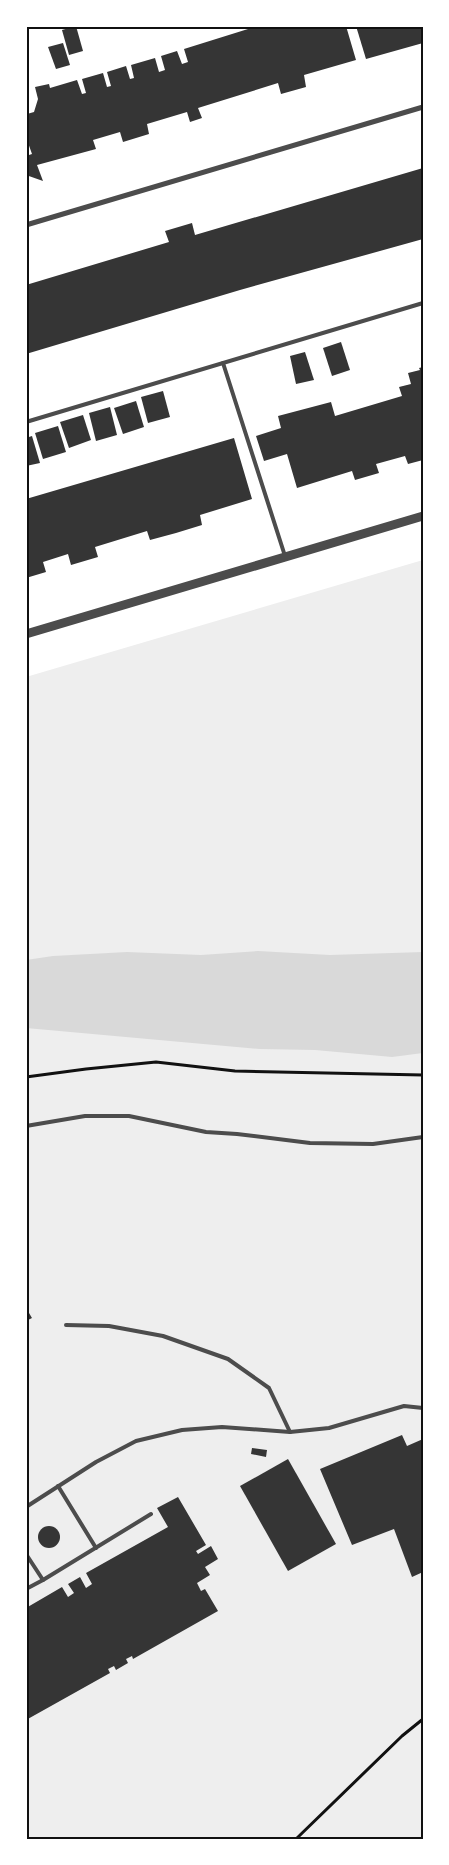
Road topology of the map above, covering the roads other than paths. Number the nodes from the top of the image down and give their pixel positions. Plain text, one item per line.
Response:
1 (423, 107) edge
2 (26, 225) edge
3 (423, 303) edge
4 (223, 363) junction
5 (26, 422) edge
6 (423, 516) edge
7 (285, 557) junction
8 (26, 634) edge
9 (26, 1126) edge
10 (423, 1137) edge
11 (66, 1325) dead end
12 (423, 1408) edge
13 (290, 1432) junction
14 (58, 1486) junction
15 (26, 1507) edge
16 (151, 1514) dead end
17 (96, 1548) junction
18 (26, 1554) edge
19 (43, 1580) junction
20 (26, 1589) edge

1 - 2 street
3 - 4 lane
4 - 5 lane
4 - 7 lane
6 - 7 street
7 - 8 street
9 - 10 lane
11 - 13 lane
12 - 13 lane
13 - 14 lane
14 - 15 lane
14 - 17 lane
16 - 17 lane
17 - 19 lane
18 - 19 lane
19 - 20 lane

